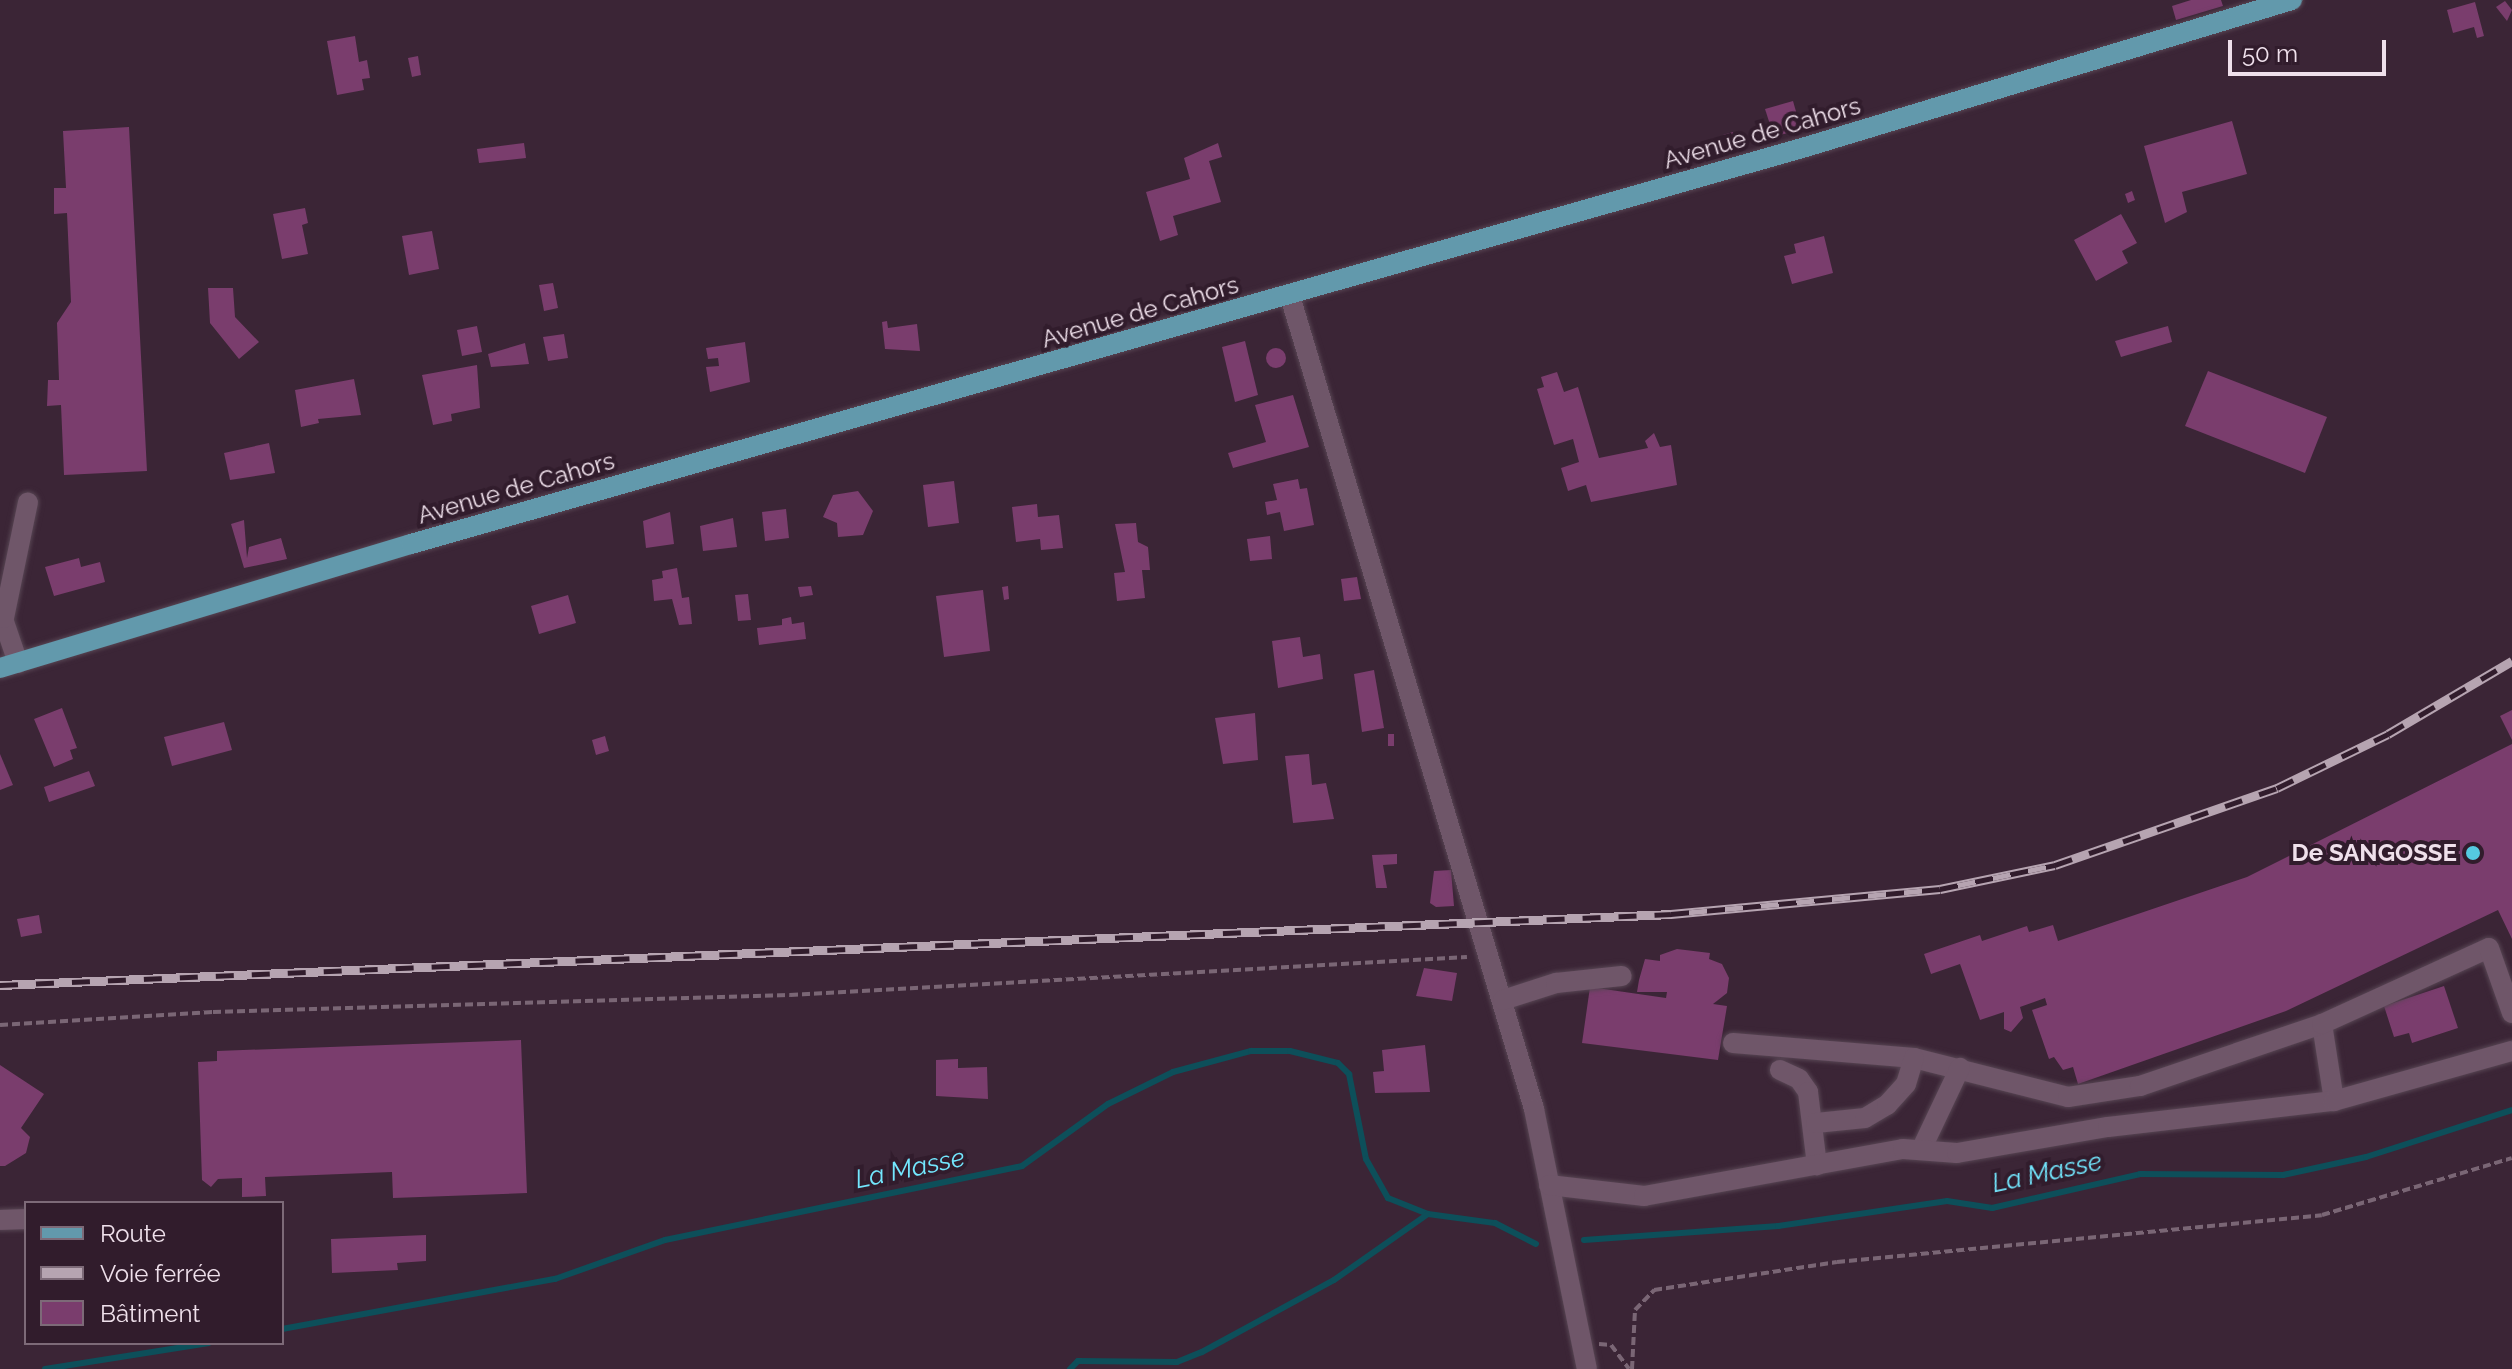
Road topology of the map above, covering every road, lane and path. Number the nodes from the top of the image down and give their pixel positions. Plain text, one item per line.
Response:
1 (2292, 0) edge
2 (1290, 296) junction
3 (28, 502) dead end
4 (2, 614) edge
5 (9, 666) edge
6 (1463, 955) dead end
7 (1622, 976) dead end
8 (1503, 1000) junction
9 (2512, 1013) edge
10 (2322, 1024) junction
11 (0, 1025) edge
12 (1733, 1043) dead end
13 (2512, 1051) edge
14 (1914, 1058) junction
15 (1960, 1068) junction
16 (1780, 1070) dead end
17 (2334, 1101) junction
18 (1816, 1123) junction
19 (1921, 1150) junction
20 (2512, 1158) edge
21 (1817, 1165) junction
22 (1549, 1185) junction
23 (24, 1219) edge
24 (0, 1220) edge
25 (1582, 1346) junction
26 (1587, 1369) edge
27 (1630, 1369) edge

1 - 2 main road, Avenue de Cahors
2 - 5 main road, Avenue de Cahors
2 - 8 street
3 - 4 street
4 - 5 street
6 - 11 path
7 - 8 street
8 - 22 street
9 - 10 street
10 - 15 street
10 - 17 street
12 - 14 street
13 - 17 street
14 - 15 street
14 - 18 street
15 - 19 street
16 - 18 street
17 - 19 street
18 - 21 street
19 - 21 street
20 - 27 path
21 - 22 street
22 - 25 street
23 - 24 street
25 - 26 street
25 - 27 path

